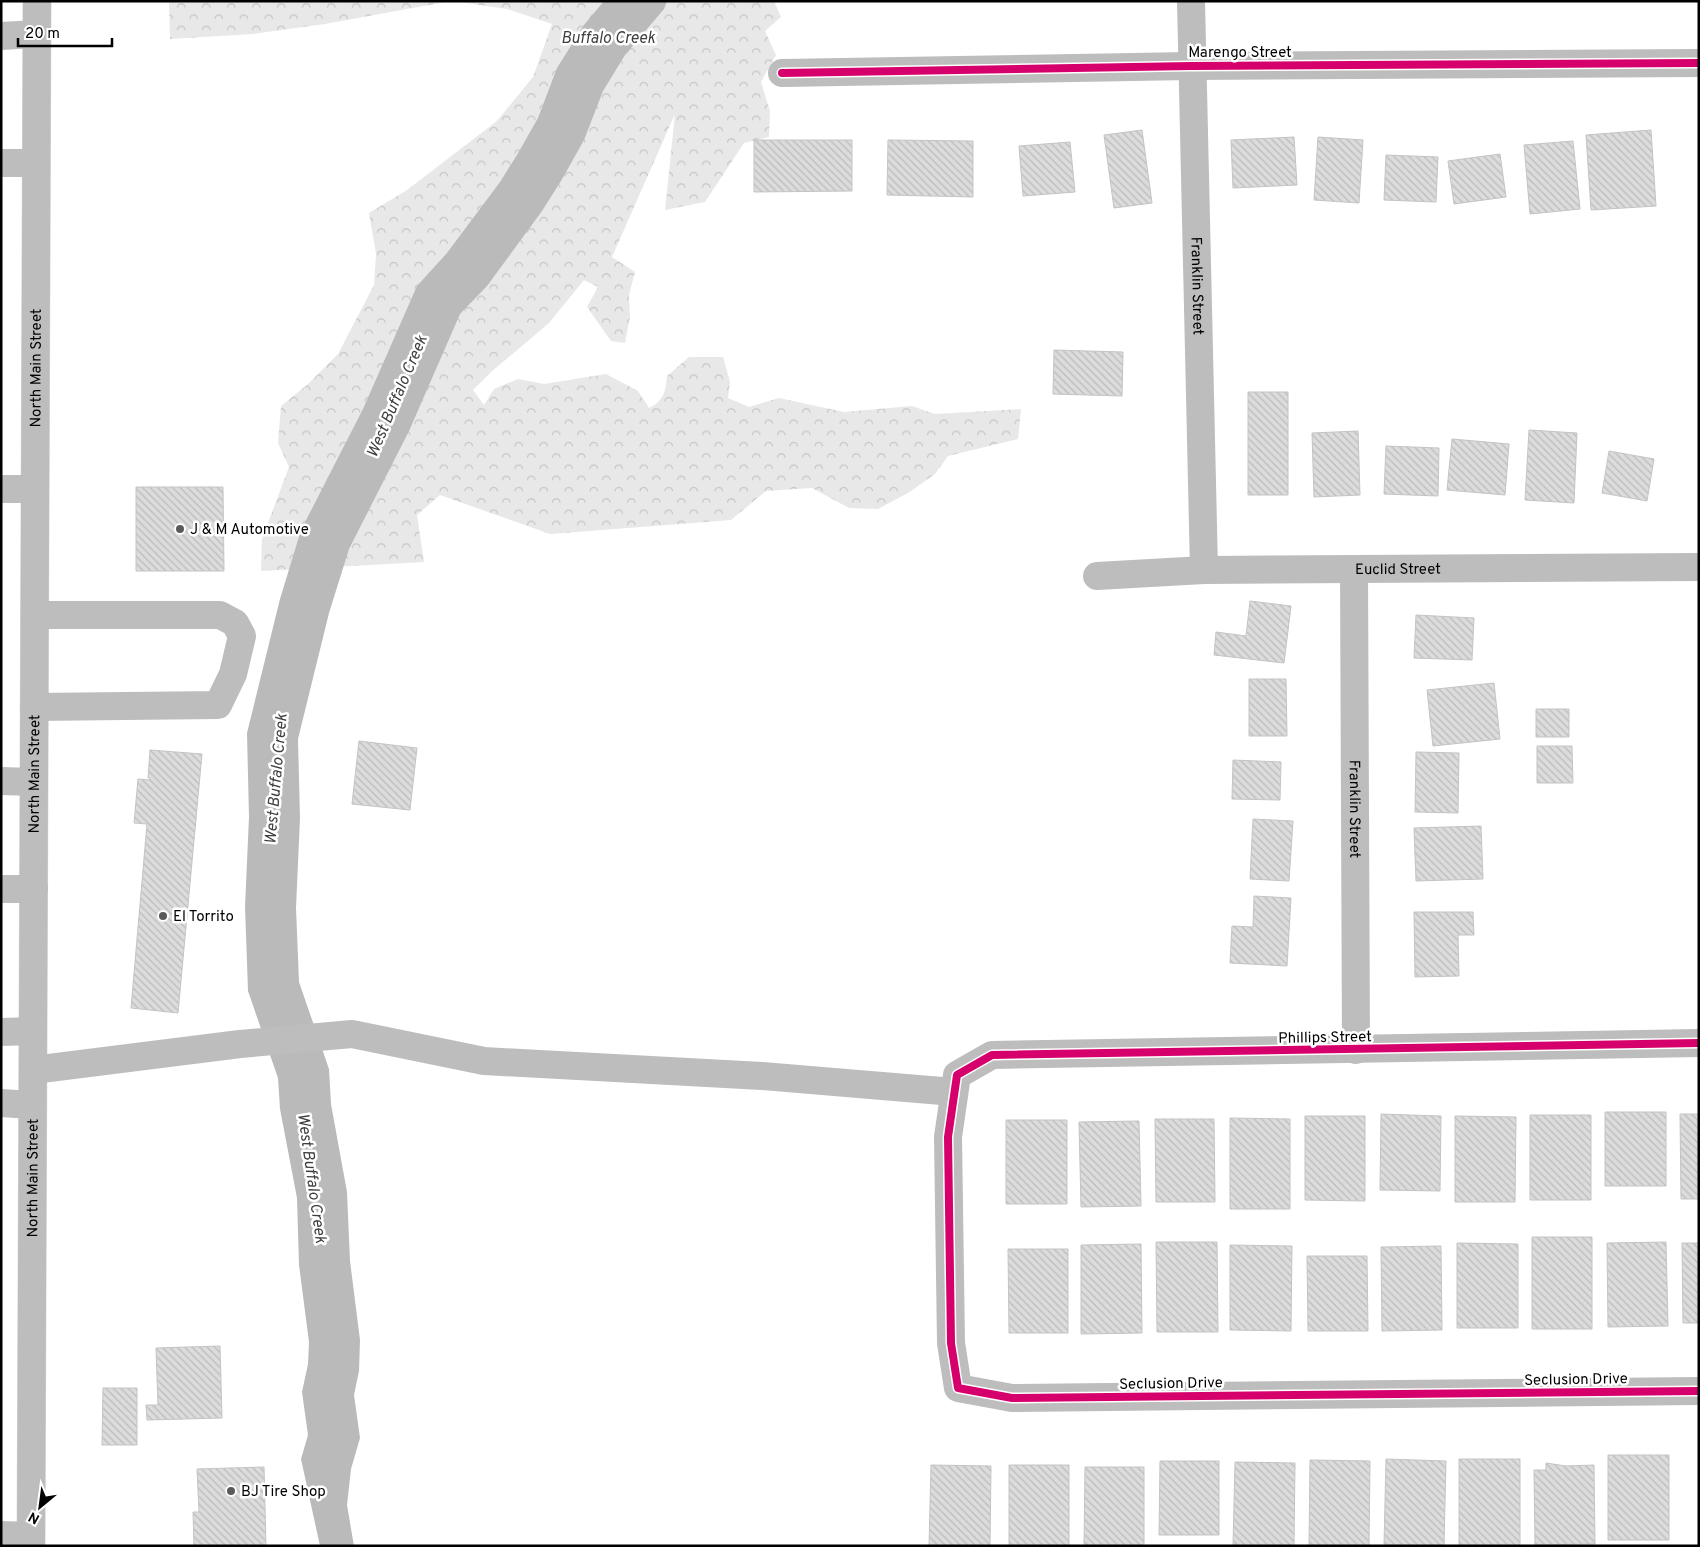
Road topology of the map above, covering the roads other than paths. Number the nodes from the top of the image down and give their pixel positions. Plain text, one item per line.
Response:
1 (37, 1) edge
2 (1191, 1) edge
3 (36, 34) junction
4 (1, 36) edge
5 (1699, 63) edge
6 (1192, 66) junction
7 (782, 73) dead end
8 (1, 163) edge
9 (36, 163) junction
10 (1, 489) edge
11 (34, 489) junction
12 (1699, 567) edge
13 (1354, 569) junction
14 (1204, 570) junction
15 (1097, 576) dead end
16 (35, 615) junction
17 (34, 706) junction
18 (1, 781) edge
19 (33, 782) junction
20 (1, 889) edge
21 (34, 889) junction
22 (33, 1031) junction
23 (1, 1032) edge
24 (1699, 1043) edge
25 (1356, 1050) junction
26 (33, 1070) junction
27 (955, 1084) junction
28 (1, 1103) edge
29 (32, 1105) junction
30 (1699, 1391) edge
31 (1, 1536) edge
32 (31, 1541) edge

1 - 3 street, North Main Street
2 - 6 street, Franklin Street
3 - 4 street
3 - 9 street, North Main Street
5 - 6 street, Marengo Street
6 - 7 street, Marengo Street
6 - 14 street, Franklin Street
8 - 9 street
9 - 11 street, North Main Street
10 - 11 street
11 - 16 street, North Main Street
12 - 13 street, Euclid Street
13 - 14 street, Euclid Street
13 - 25 street, Franklin Street
14 - 15 street, Euclid Street
16 - 17 street, North Main Street
16 - 17 street
17 - 19 street, North Main Street
18 - 19 street
19 - 21 street, North Main Street
20 - 21 street
21 - 22 street, North Main Street
22 - 23 street
22 - 26 street, North Main Street
24 - 25 street, Phillips Street
25 - 27 street, Phillips Street
26 - 27 street
26 - 29 street, North Main Street
27 - 30 street, Seclusion Drive
28 - 29 street
29 - 32 street, North Main Street
31 - 32 street

